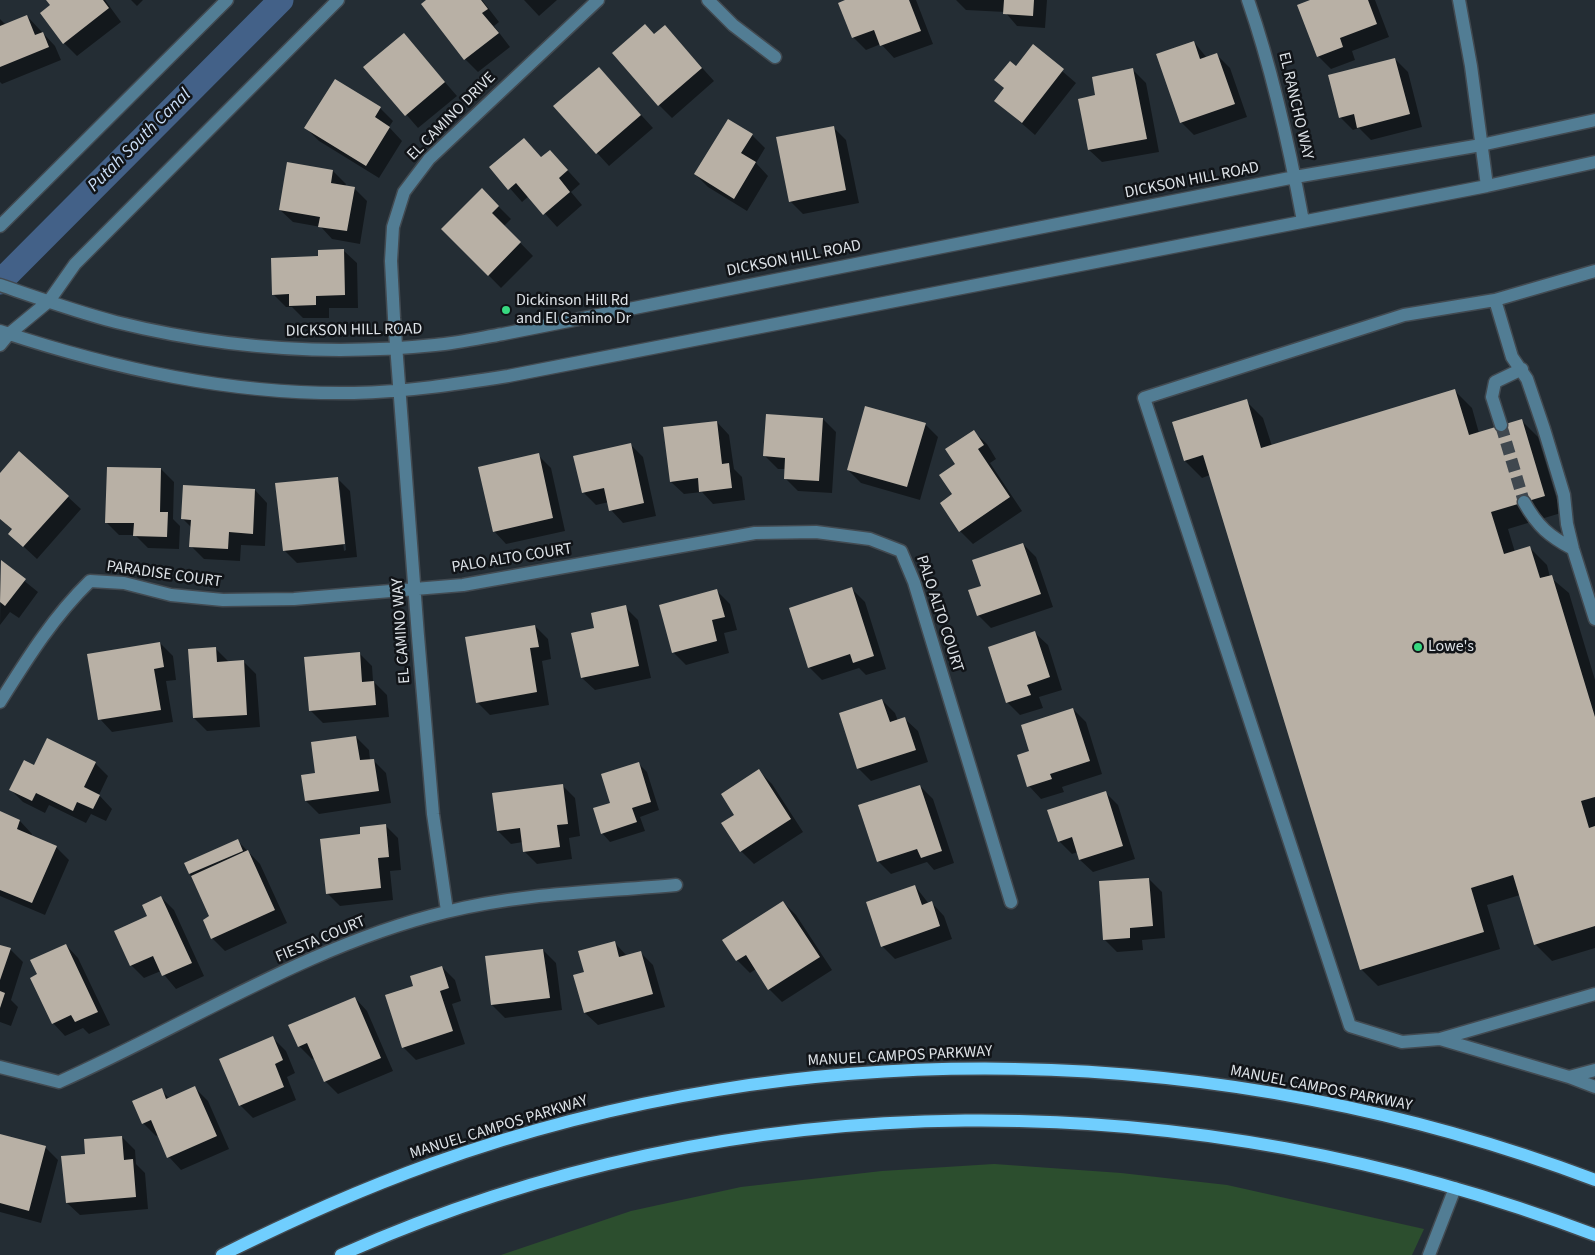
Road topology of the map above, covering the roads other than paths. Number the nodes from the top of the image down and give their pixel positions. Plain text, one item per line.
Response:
1 (227, 0) edge
2 (338, 0) edge
3 (598, 0) edge
4 (708, 0) edge
5 (1248, 0) edge
6 (1459, 0) edge
7 (776, 57) dead end
8 (1595, 120) edge
9 (1481, 145) junction
10 (1595, 162) edge
11 (1295, 177) junction
12 (1487, 186) junction
13 (1303, 220) junction
14 (0, 226) edge
15 (1595, 271) edge
16 (0, 285) edge
17 (1495, 300) junction
18 (48, 301) junction
19 (4, 332) edge
20 (0, 345) edge
21 (396, 348) junction
22 (1522, 368) junction
23 (400, 390) junction
24 (1501, 425) tunnel mouth
25 (1524, 502) tunnel mouth
26 (1573, 549) junction
27 (415, 589) junction
28 (1595, 619) edge
29 (0, 702) edge
30 (676, 885) dead end
31 (1011, 902) dead end
32 (447, 911) junction
33 (1595, 994) edge
34 (1440, 1039) junction
35 (0, 1067) edge
36 (1595, 1070) edge
37 (1569, 1078) junction
38 (1595, 1087) edge
39 (1595, 1180) edge
40 (1455, 1188) junction
41 (1595, 1235) edge
42 (222, 1255) edge
43 (341, 1255) edge
44 (1429, 1255) edge

1 - 14 street
2 - 18 street
3 - 21 street, EL CAMINO DRIVE
4 - 7 street
5 - 11 street, EL RANCHO WAY
6 - 9 street
8 - 9 street, DICKSON HILL ROAD
9 - 11 street, DICKSON HILL ROAD
9 - 12 street
10 - 12 street
11 - 13 street, EL RANCHO WAY
11 - 21 street, DICKSON HILL ROAD
12 - 13 street
13 - 23 street
15 - 17 street
16 - 18 street, DICKSON HILL ROAD
17 - 22 street
17 - 34 street
18 - 19 street
18 - 21 street, DICKSON HILL ROAD
19 - 20 street
19 - 23 street
21 - 23 street, EL CAMINO WAY
22 - 24 street
22 - 26 street
23 - 27 street, EL CAMINO WAY
25 - 26 street
26 - 28 street
27 - 29 street, PARADISE COURT
27 - 31 street, PALO ALTO COURT
27 - 32 street, EL CAMINO WAY
30 - 32 street, FIESTA COURT
32 - 35 street, FIESTA COURT
33 - 34 street
34 - 37 street
36 - 37 street
37 - 38 street
39 - 42 main road, MANUEL CAMPOS PARKWAY
40 - 41 main road
40 - 43 main road
40 - 44 street

